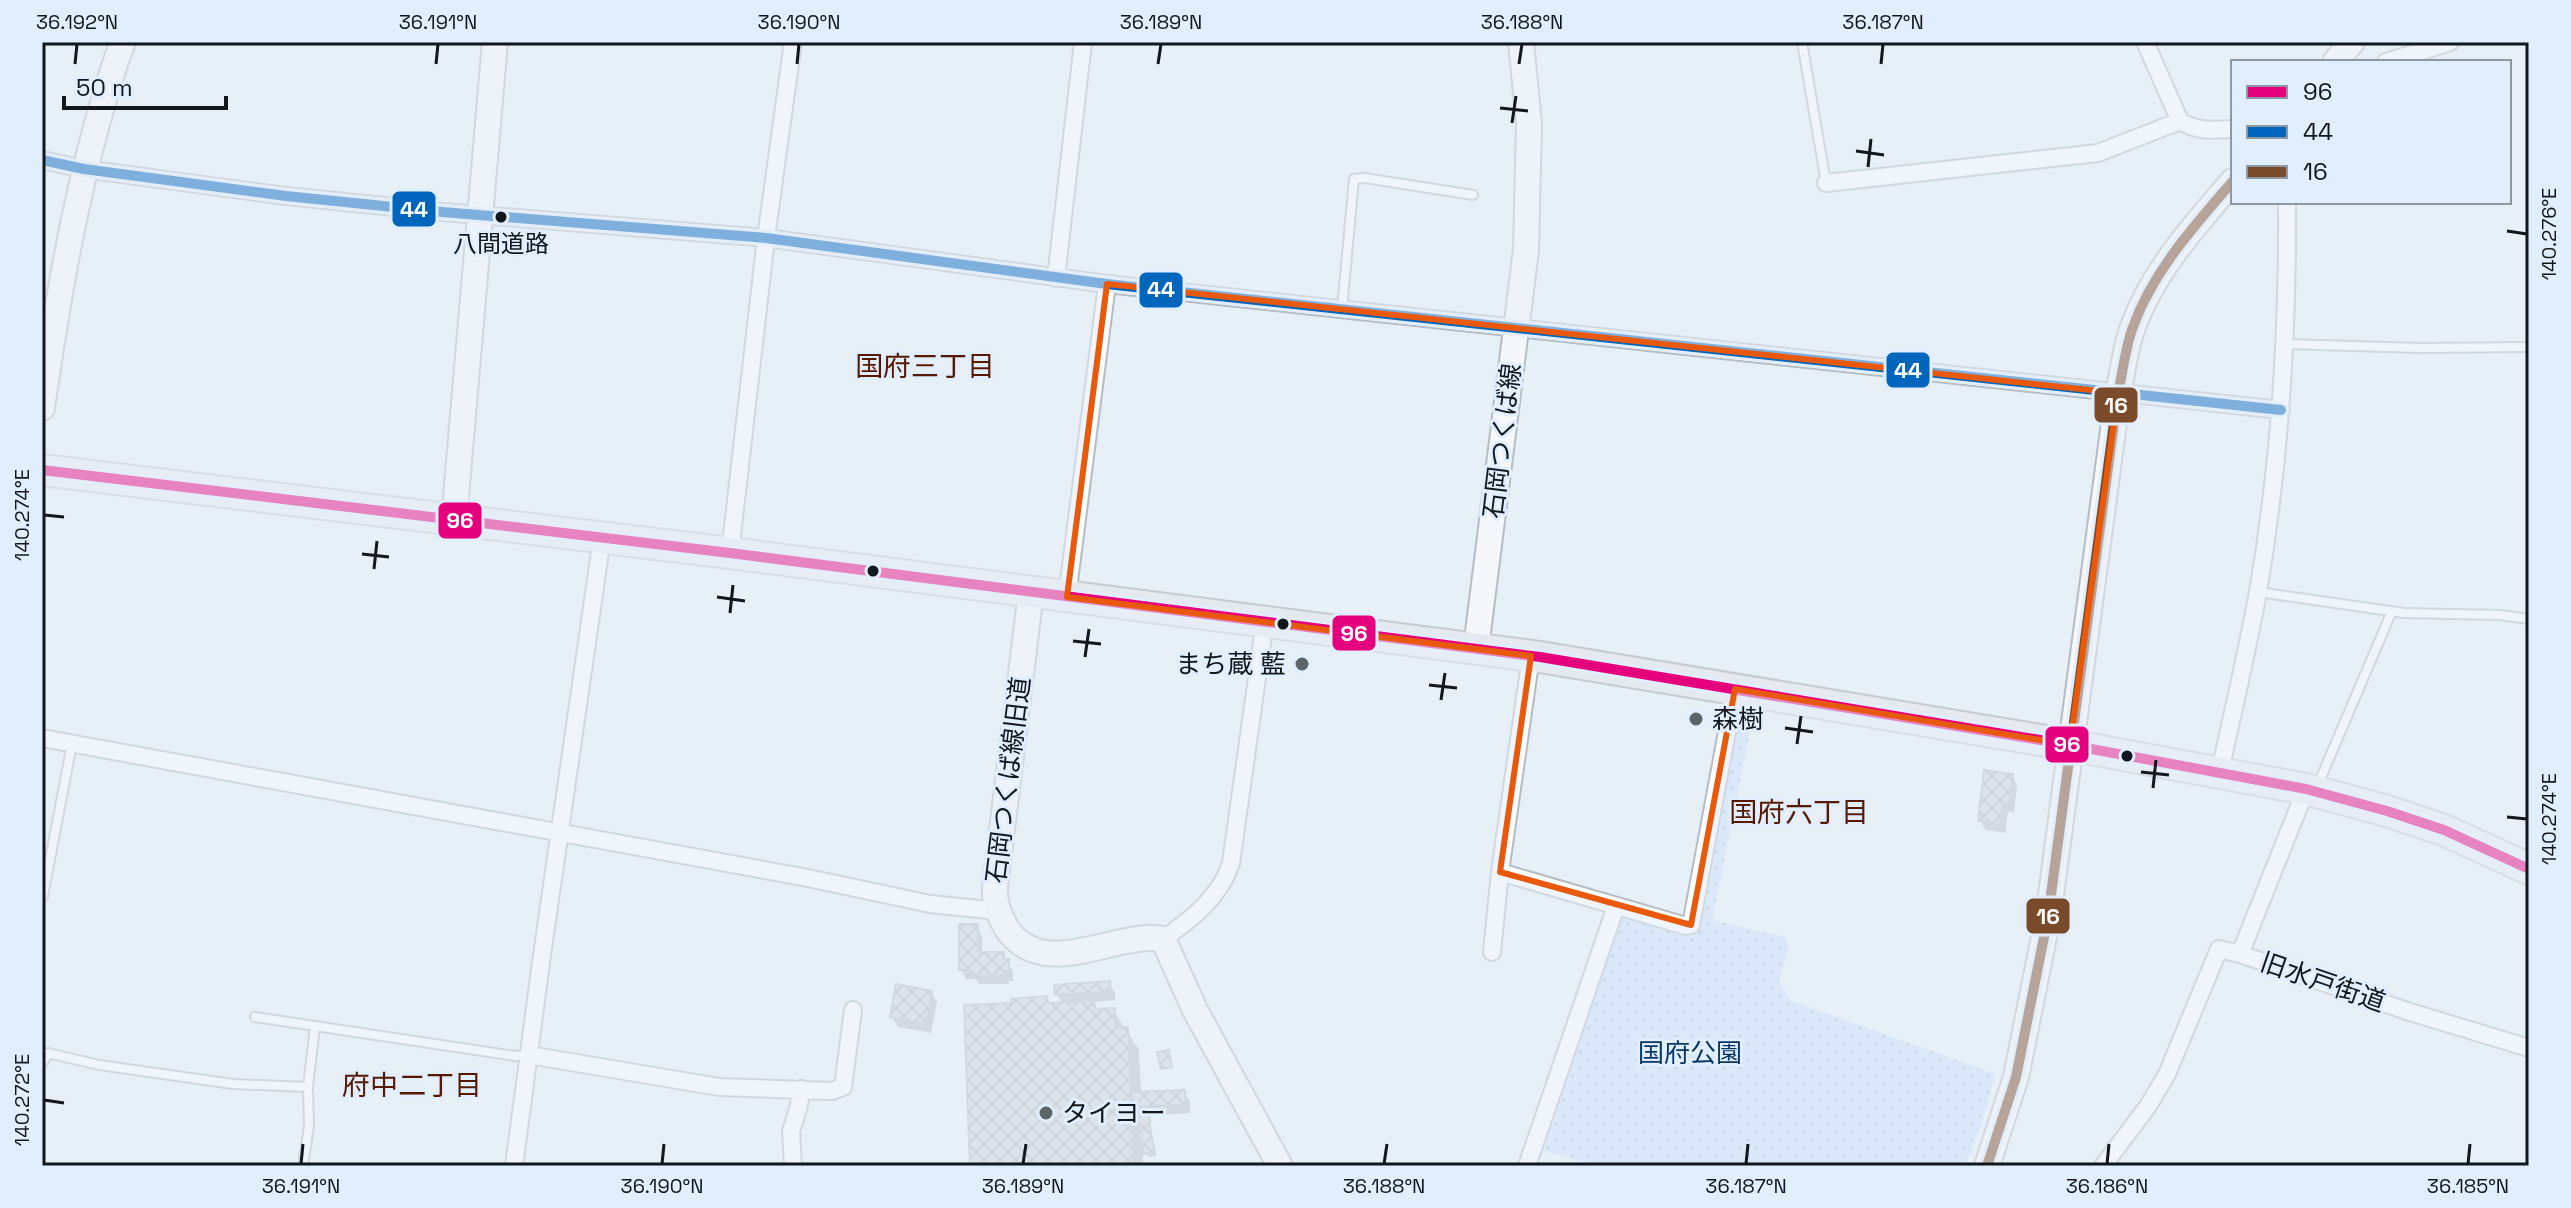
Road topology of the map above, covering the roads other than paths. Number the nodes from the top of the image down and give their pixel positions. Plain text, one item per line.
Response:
1 (123, 42) edge
2 (495, 42) edge
3 (793, 42) edge
4 (1083, 42) edge
5 (1521, 42) edge
6 (1802, 42) edge
7 (2145, 42) edge
8 (2352, 42) edge
9 (2450, 42) edge
10 (2337, 60) edge
11 (2392, 60) edge
12 (2180, 121) junction
13 (2231, 129) edge
14 (42, 160) edge
15 (84, 169) junction
16 (1826, 183) joint
17 (2231, 183) edge
18 (1473, 195) dead end
19 (2287, 204) edge
20 (481, 215) junction
21 (766, 238) junction
22 (1056, 278) junction
23 (1107, 284) junction
24 (1342, 310) junction
25 (1516, 327) junction
26 (2284, 344) junction
27 (2529, 347) edge
28 (2118, 393) junction
29 (42, 408) edge
30 (2281, 410) junction
31 (42, 470) edge
32 (454, 520) junction
33 (602, 538) junction
34 (730, 553) junction
35 (1031, 592) junction
36 (2258, 592) junction
37 (1067, 597) junction
38 (2392, 611) junction
39 (2529, 619) edge
40 (1265, 621) junction
41 (1476, 648) junction
42 (1531, 656) junction
43 (1735, 689) junction
44 (42, 738) edge
45 (72, 744) junction
46 (2070, 745) junction
47 (2220, 771) junction
48 (2310, 791) junction
49 (561, 832) junction
50 (2529, 869) edge
51 (1500, 872) junction
52 (43, 896) edge
53 (1616, 906) junction
54 (999, 911) junction
55 (1163, 939) junction
56 (1492, 952) dead end
57 (2240, 954) junction
58 (853, 1010) dead end
59 (255, 1017) dead end
60 (315, 1026) junction
61 (2529, 1048) edge
62 (529, 1055) junction
63 (42, 1064) edge
64 (308, 1087) junction
65 (802, 1089) junction
66 (303, 1166) edge
67 (514, 1166) edge
68 (793, 1166) edge
69 (1280, 1166) edge
70 (1527, 1166) edge
71 (1987, 1166) edge
72 (2103, 1166) edge

1 - 15 main road
2 - 20 main road
3 - 21 street
4 - 22 street
5 - 25 main road, 石岡つくば線
6 - 16 lane
7 - 12 street
8 - 10 main road
9 - 11 street
12 - 13 street
12 - 16 street
14 - 15 street
15 - 20 street
15 - 29 main road
17 - 28 main road
18 - 24 lane
19 - 26 street
20 - 21 street
20 - 32 main road
21 - 22 street
21 - 34 street
22 - 23 street
23 - 24 street
23 - 37 street
24 - 25 street
25 - 28 street
25 - 41 main road, 石岡つくば線
26 - 27 lane
26 - 30 street
28 - 30 street
28 - 46 main road
30 - 36 street
31 - 32 highway
32 - 33 highway
33 - 34 highway
33 - 49 street
34 - 35 highway
35 - 37 highway
35 - 54 main road, 石岡つくば線旧道
36 - 38 lane
36 - 47 street
37 - 40 highway
38 - 39 lane
38 - 48 lane
40 - 41 highway
40 - 55 street
41 - 42 highway
42 - 43 highway
42 - 51 street
43 - 46 highway
43 - 53 street
44 - 45 street
45 - 49 street
45 - 52 lane
46 - 47 highway
46 - 71 main road
47 - 48 highway
48 - 50 highway
48 - 57 street, 旧水戸街道
49 - 54 street
49 - 62 street
51 - 53 street
51 - 56 street
53 - 70 street
54 - 55 main road, 石岡つくば線旧道
55 - 69 main road
57 - 61 street, 旧水戸街道
57 - 72 street
58 - 65 street
59 - 60 lane
60 - 62 lane
60 - 64 lane
62 - 65 street
62 - 67 street
63 - 64 lane
64 - 66 lane
65 - 68 street

